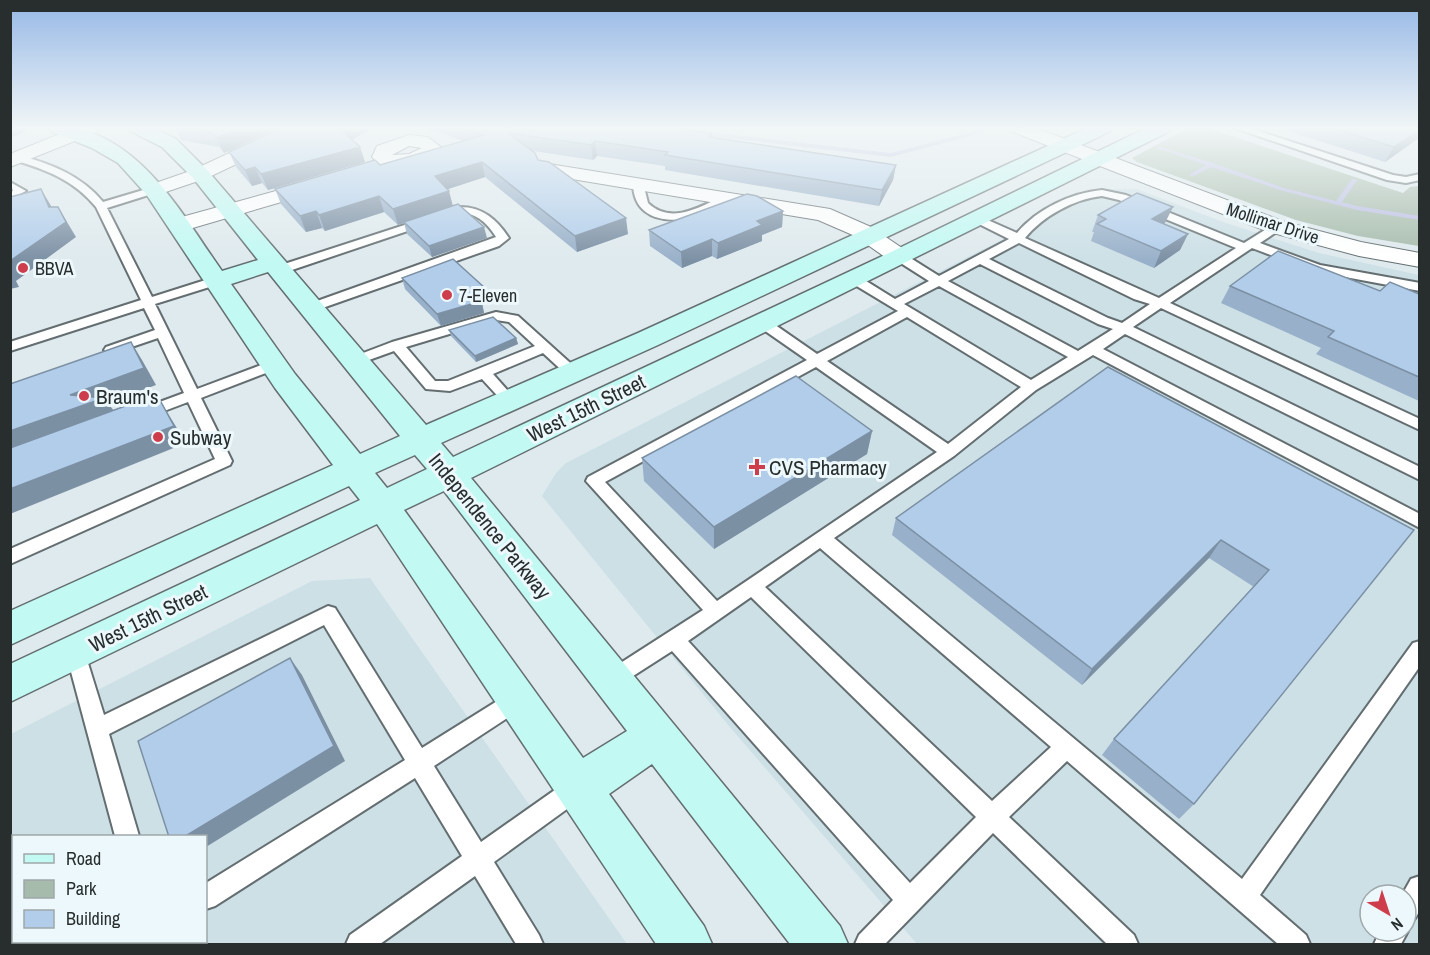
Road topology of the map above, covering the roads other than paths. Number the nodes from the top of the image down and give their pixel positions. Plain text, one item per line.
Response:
1 (54, 173) edge
2 (138, 173) edge
3 (203, 173) edge
4 (567, 173) edge
5 (1007, 173) edge
6 (1071, 173) edge
7 (1135, 173) edge
8 (1375, 173) edge
9 (200, 174) junction
10 (1419, 177) edge
11 (338, 179) edge
12 (10, 185) edge
13 (154, 190) junction
14 (10, 196) edge
15 (100, 207) junction
16 (230, 212) junction
17 (976, 219) junction
18 (179, 225) junction
19 (1277, 227) junction
20 (871, 235) junction
21 (1018, 239) junction
22 (1248, 246) junction
23 (900, 257) junction
24 (980, 259) junction
25 (1419, 260) edge
26 (276, 266) junction
27 (854, 279) junction
28 (215, 281) junction
29 (939, 281) junction
30 (1419, 287) edge
31 (148, 302) junction
32 (1160, 303) junction
33 (311, 308) junction
34 (901, 308) junction
35 (763, 323) junction
36 (1124, 328) junction
37 (163, 332) junction
38 (397, 345) junction
39 (10, 346) edge
40 (545, 347) junction
41 (1093, 349) junction
42 (98, 355) edge
43 (1078, 357) junction
44 (818, 360) junction
45 (355, 361) junction
46 (274, 365) junction
47 (484, 373) junction
48 (573, 373) junction
49 (1031, 387) junction
50 (194, 394) junction
51 (510, 401) junction
52 (129, 419) edge
53 (1419, 425) edge
54 (421, 440) junction
55 (948, 452) junction
56 (355, 470) junction
57 (449, 474) junction
58 (1419, 474) edge
59 (382, 505) junction
60 (1419, 522) edge
61 (821, 537) junction
62 (10, 557) edge
63 (752, 586) junction
64 (716, 612) junction
65 (10, 629) edge
66 (674, 639) junction
67 (1419, 648) edge
68 (76, 652) junction
69 (612, 679) junction
70 (10, 684) edge
71 (517, 700) junction
72 (97, 729) junction
73 (657, 736) junction
74 (1067, 746) junction
75 (419, 763) junction
76 (578, 788) junction
77 (992, 817) junction
78 (126, 835) edge
79 (479, 858) junction
80 (207, 896) edge
81 (1244, 897) junction
82 (910, 901) junction
83 (359, 945) edge
84 (530, 945) edge
85 (686, 945) edge
86 (822, 945) edge
87 (868, 945) edge
88 (1125, 945) edge
89 (1298, 945) edge

1 - 15 lane
2 - 13 main road
3 - 9 street
4 - 20 street
5 - 20 main road, West 15th Street
6 - 17 main road, West 15th Street
7 - 19 street, Mollimar Drive
8 - 10 lane
9 - 13 street
9 - 16 main road, Independence Parkway
11 - 16 street
12 - 14 lane
13 - 15 lane
13 - 18 main road
15 - 31 lane
16 - 18 street
16 - 26 main road, Independence Parkway
17 - 21 lane
17 - 23 main road, West 15th Street
18 - 28 main road
19 - 22 lane
19 - 25 street, Mollimar Drive
20 - 23 street
20 - 48 main road, West 15th Street
21 - 22 lane
21 - 24 lane
21 - 32 lane
22 - 30 lane
22 - 32 lane
23 - 27 main road, West 15th Street
23 - 29 lane
24 - 29 lane
24 - 36 lane
26 - 28 main road
26 - 33 main road, Independence Parkway
26 - 33 lane
27 - 34 lane
27 - 35 main road, West 15th Street
28 - 31 lane
28 - 46 main road
29 - 34 lane
29 - 43 lane
31 - 37 lane
31 - 39 lane
32 - 36 lane
32 - 53 lane
33 - 45 main road, Independence Parkway
34 - 44 lane
34 - 49 lane
35 - 44 lane
35 - 57 main road, West 15th Street
36 - 41 lane
36 - 58 lane
37 - 42 lane
37 - 50 lane
38 - 40 lane
38 - 45 lane
38 - 47 lane
40 - 47 lane
40 - 48 lane
41 - 43 lane
41 - 60 lane
43 - 49 lane
44 - 55 lane
44 - 64 lane
45 - 54 main road, Independence Parkway
46 - 50 lane
46 - 56 main road
47 - 51 lane
48 - 51 main road, West 15th Street
49 - 55 lane
50 - 52 lane
50 - 62 lane
51 - 54 main road, West 15th Street
54 - 56 main road, West 15th Street
54 - 57 main road, Independence Parkway
55 - 61 lane
56 - 59 main road
56 - 65 main road, West 15th Street
57 - 59 main road, West 15th Street
57 - 69 main road, Independence Parkway
59 - 68 main road, West 15th Street
59 - 71 main road
61 - 63 lane
61 - 74 lane
63 - 64 lane
63 - 77 lane
64 - 66 lane
66 - 69 lane
66 - 82 lane
67 - 81 lane
68 - 70 main road, West 15th Street
68 - 72 lane
69 - 73 main road, Independence Parkway
71 - 75 lane
71 - 76 main road
72 - 75 lane
72 - 78 lane
73 - 76 main road
73 - 86 main road, Independence Parkway
74 - 77 lane
74 - 81 lane
75 - 79 lane
75 - 80 lane
76 - 79 lane
76 - 85 main road
77 - 82 lane
77 - 88 lane
79 - 83 lane
79 - 84 lane
81 - 89 lane
82 - 87 lane

